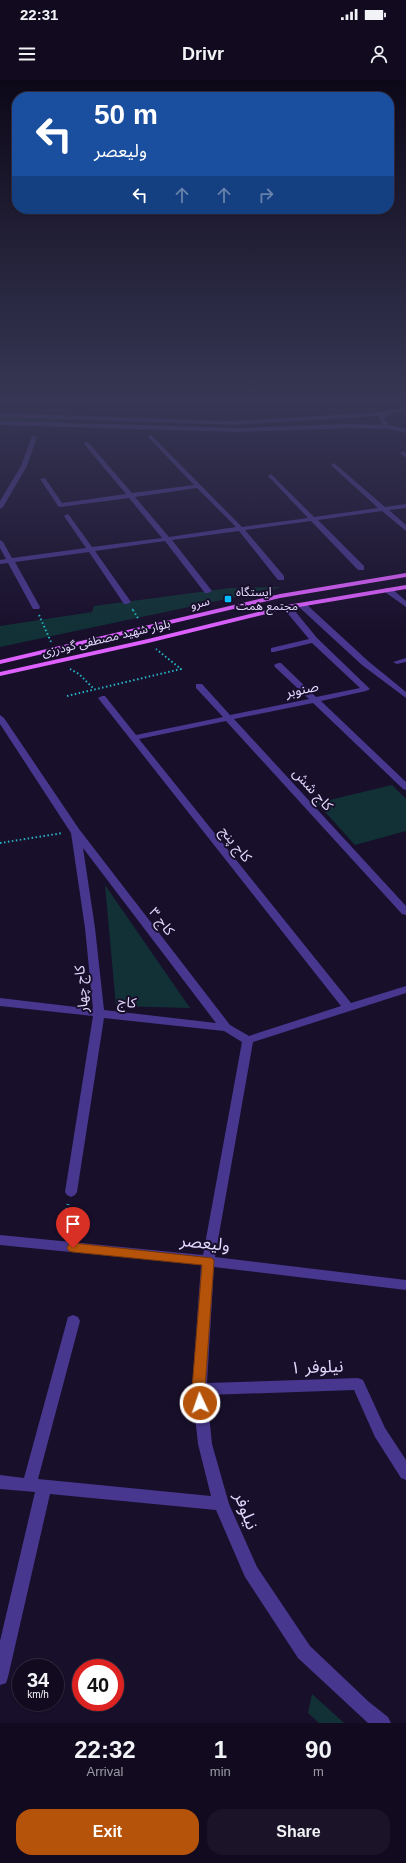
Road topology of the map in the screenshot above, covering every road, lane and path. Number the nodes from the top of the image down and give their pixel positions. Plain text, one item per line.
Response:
1 (17, 479) edge
2 (43, 479) dead end
3 (117, 479) edge
4 (192, 479) edge
5 (274, 479) edge
6 (350, 479) edge
7 (199, 486) junction
8 (130, 494) junction
9 (406, 506) edge
10 (0, 507) edge
11 (384, 509) junction
12 (67, 516) dead end
13 (313, 519) junction
14 (240, 529) junction
15 (406, 529) edge
16 (167, 539) junction
17 (0, 542) edge
18 (91, 549) junction
19 (11, 560) junction
20 (0, 562) edge
21 (361, 568) dead end
22 (406, 574) edge
23 (280, 578) dead end
24 (406, 587) edge
25 (388, 590) junction
26 (208, 591) dead end
27 (127, 602) joint
28 (302, 605) junction
29 (406, 605) edge
30 (36, 607) joint
31 (287, 607) junction
32 (144, 629) junction
33 (314, 640) junction
34 (148, 641) junction
35 (54, 650) junction
36 (274, 650) dead end
37 (406, 660) edge
38 (0, 662) edge
39 (56, 662) junction
40 (397, 662) dead end
41 (278, 665) dead end
42 (0, 674) edge
43 (199, 686) dead end
44 (93, 688) junction
45 (67, 696) dead end
46 (406, 696) edge
47 (102, 698) joint
48 (313, 700) junction
49 (0, 718) edge
50 (230, 718) junction
51 (134, 738) junction
52 (406, 787) edge
53 (75, 832) junction
54 (0, 843) edge
55 (406, 912) edge
56 (406, 989) edge
57 (0, 1002) edge
58 (348, 1008) junction
59 (99, 1014) junction
60 (226, 1028) junction
61 (248, 1040) junction
62 (71, 1192) joint
63 (0, 1240) edge
64 (58, 1246) junction
65 (208, 1261) junction
66 (406, 1286) edge
67 (73, 1321) dead end
68 (199, 1389) junction
69 (406, 1473) edge
70 (0, 1482) edge
71 (37, 1486) junction
72 (221, 1504) junction
73 (0, 1677) edge
74 (382, 1723) edge

1 - 10 street
2 - 8 street
3 - 8 street
4 - 7 street
5 - 13 street
6 - 11 street
7 - 8 street
7 - 14 street
8 - 16 street
9 - 11 street
11 - 13 street
11 - 15 street
12 - 18 street
13 - 14 street
13 - 21 street
14 - 16 street
14 - 23 street
16 - 18 street
16 - 26 street
17 - 19 street
18 - 19 street
18 - 27 street
19 - 20 street
19 - 30 street
22 - 32 main road, سرو
24 - 25 main road, بلوار شهید مصطفی گودرزی
25 - 28 main road, بلوار شهید مصطفی گودرزی
25 - 29 street
27 - 32 path
28 - 31 main road, بلوار شهید مصطفی گودرزی
28 - 46 street
30 - 35 path
31 - 33 street, صنوبر
31 - 34 main road, بلوار شهید مصطفی گودرزی
32 - 35 main road, سرو
33 - 36 street
33 - 48 street, صنوبر
34 - 39 main road, بلوار شهید مصطفی گودرزی
34 - 44 path
35 - 38 main road, سرو
37 - 40 street
39 - 42 main road, بلوار شهید مصطفی گودرزی
39 - 44 path
41 - 48 street
43 - 50 street, کاج شش
44 - 45 path
44 - 47 path
47 - 51 street, کاج پنج
48 - 50 street, صنوبر
48 - 52 street
49 - 53 street, کاج ۳
50 - 51 street, صنوبر
50 - 55 street, کاج شش
51 - 58 street, کاج پنج
53 - 54 path
53 - 59 street, کاج چهار
53 - 60 street, کاج ۳
56 - 58 street
57 - 59 street, کاج
58 - 61 street
59 - 60 street, کاج
59 - 62 street, کاج چهار
60 - 61 street, کاج
61 - 65 street
62 - 64 path
63 - 64 street, ولیعصر
64 - 65 street, ولیعصر
65 - 66 street, ولیعصر
65 - 68 street, نیلوفر
67 - 71 street
68 - 69 street, نیلوفر ۱
68 - 72 street, نیلوفر
70 - 71 street
71 - 72 street
71 - 73 street
72 - 74 street, نیلوفر

